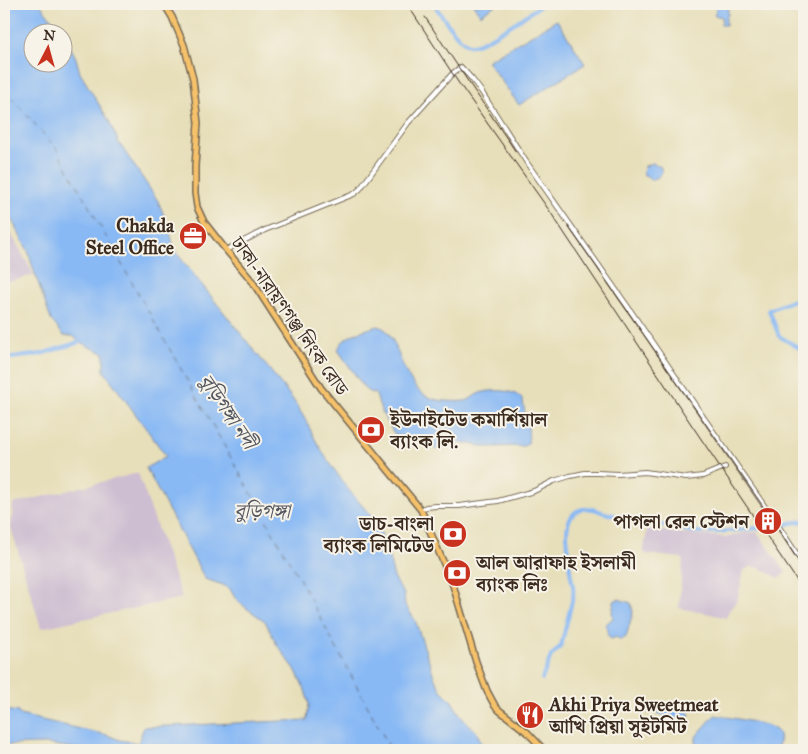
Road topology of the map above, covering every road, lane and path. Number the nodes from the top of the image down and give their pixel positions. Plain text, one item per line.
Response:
1 (164, 4) edge
2 (226, 250) junction
3 (725, 467) dead end
4 (420, 510) junction
5 (802, 562) dead end
6 (544, 750) edge

1 - 2 highway, ঢাকা-নারায়ণগঞ্জ লিংক রোড
2 - 4 highway, ঢাকা-নারায়ণগঞ্জ লিংক রোড
2 - 5 street
3 - 4 street
4 - 6 highway, ঢাকা-নারায়ণগঞ্জ লিংক রোড

